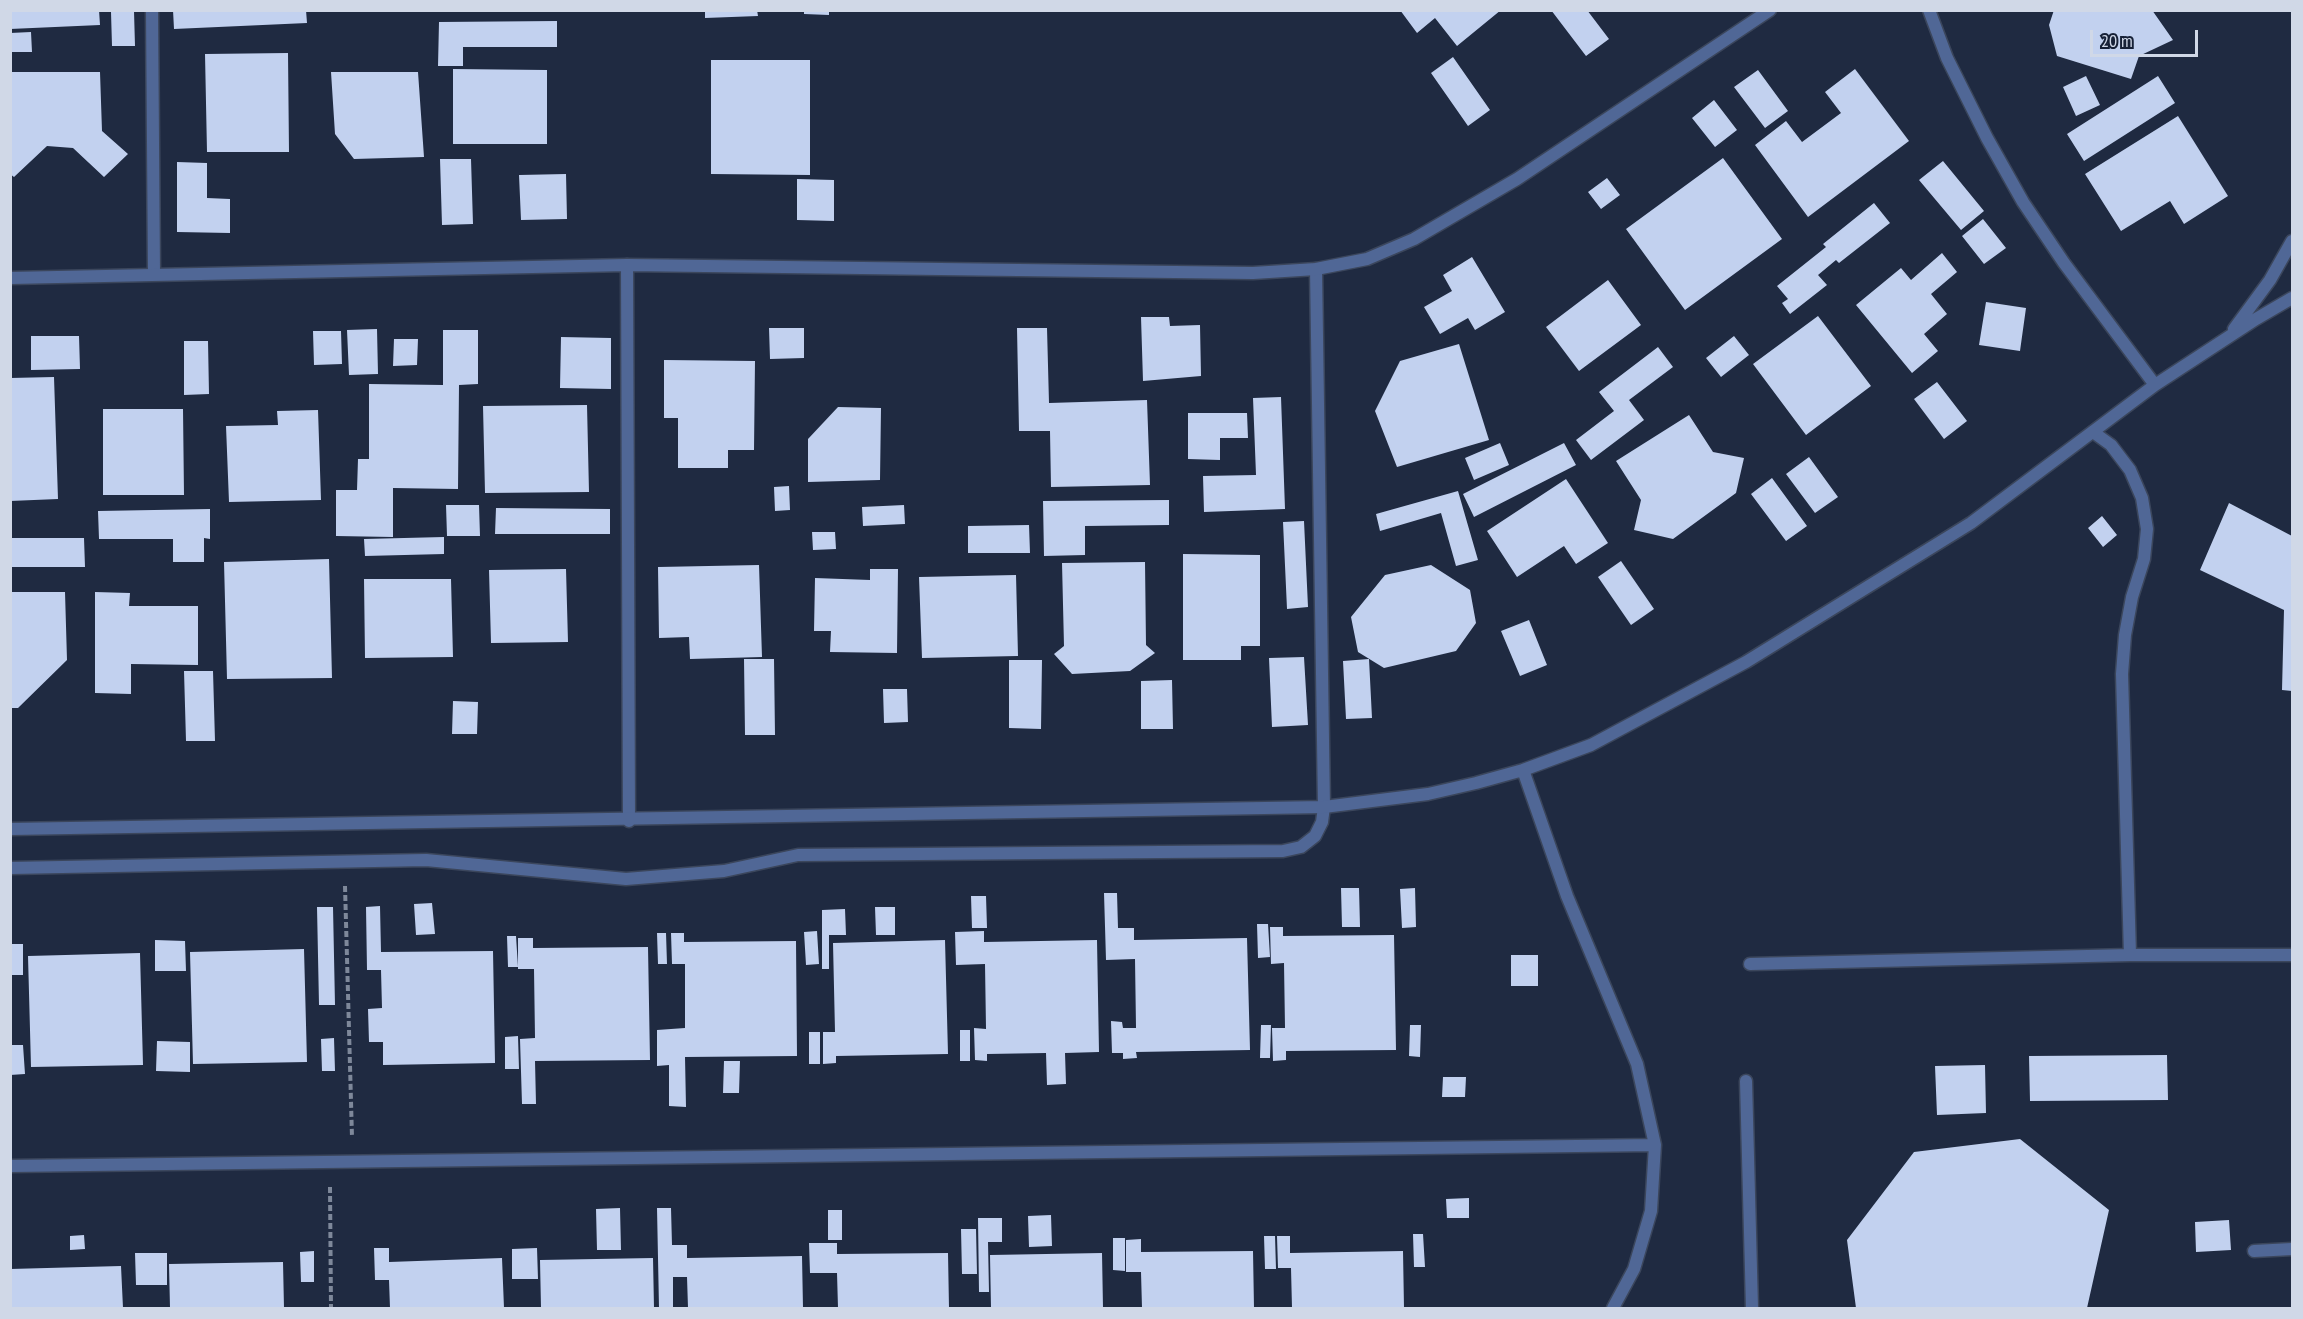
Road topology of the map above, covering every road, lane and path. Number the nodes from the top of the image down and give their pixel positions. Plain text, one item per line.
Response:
1 (152, 10) edge
2 (1770, 10) edge
3 (1929, 10) edge
4 (2292, 241) edge
5 (627, 265) junction
6 (1316, 269) junction
7 (154, 274) junction
8 (10, 278) edge
9 (2292, 298) edge
10 (2226, 339) junction
11 (2155, 385) junction
12 (2093, 432) junction
13 (1524, 770) junction
14 (1324, 807) junction
15 (629, 820) junction
16 (10, 829) edge
17 (344, 862) junction
18 (10, 868) edge
19 (2130, 955) junction
20 (2292, 956) edge
21 (1750, 964) dead end
22 (1746, 1081) dead end
23 (1654, 1145) junction
24 (330, 1162) junction
25 (353, 1162) junction
26 (10, 1166) edge
27 (2292, 1249) edge
28 (2254, 1251) dead end
29 (331, 1308) edge
30 (1613, 1308) edge
31 (1752, 1308) edge

1 - 7 street
2 - 6 street
3 - 11 street
4 - 10 street
5 - 6 street
5 - 7 street
5 - 15 street
6 - 14 street
7 - 8 street
9 - 10 street
10 - 11 street
11 - 12 street
12 - 13 street
12 - 19 street
13 - 14 street
13 - 23 street
14 - 15 street
14 - 17 street
15 - 16 street
17 - 18 street
17 - 25 path
19 - 20 street
19 - 21 street
22 - 31 street
23 - 25 street
23 - 30 street
24 - 25 street
24 - 26 street
24 - 29 path
27 - 28 street

